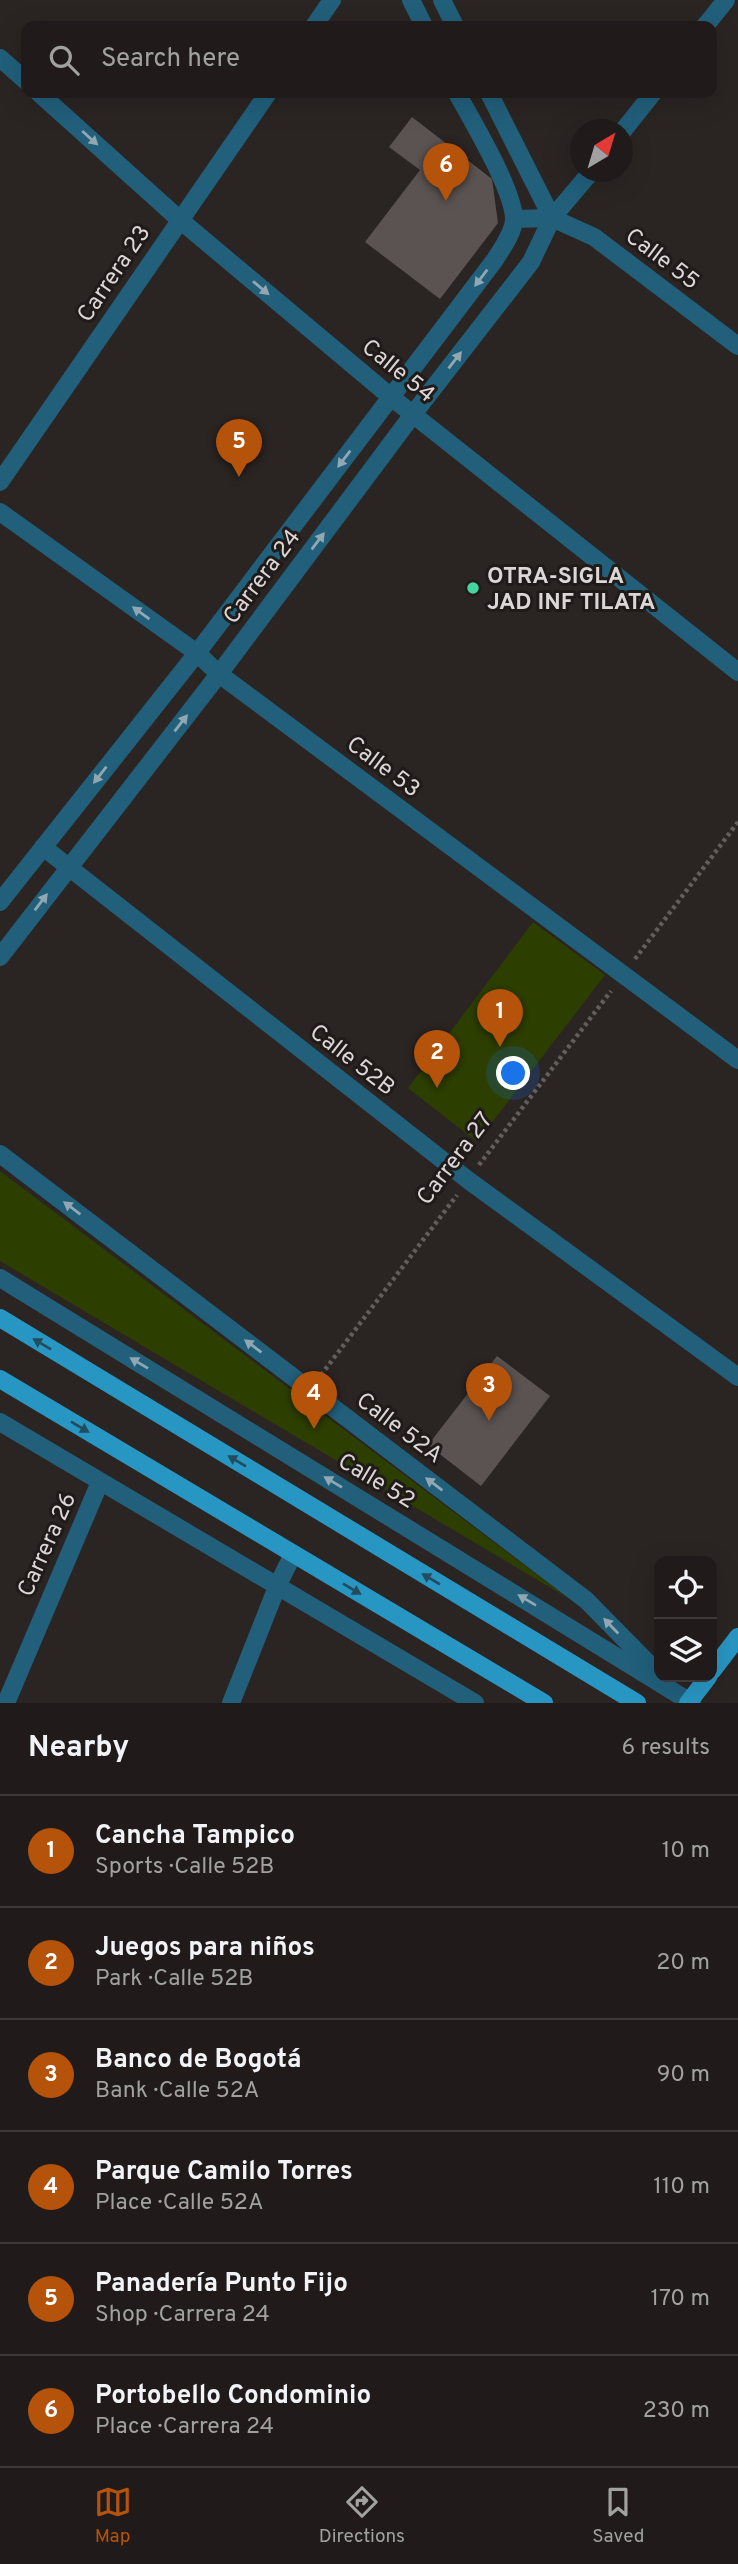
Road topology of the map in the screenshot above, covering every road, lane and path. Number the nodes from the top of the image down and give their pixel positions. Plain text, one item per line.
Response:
1 (332, 0) edge
2 (411, 0) edge
3 (442, 0) edge
4 (722, 1) edge
5 (738, 15) edge
6 (317, 21) edge
7 (422, 21) edge
8 (452, 21) edge
9 (708, 21) edge
10 (0, 58) edge
11 (21, 77) edge
12 (45, 98) edge
13 (265, 98) edge
14 (460, 98) edge
15 (492, 98) edge
16 (649, 98) edge
17 (632, 119) edge
18 (583, 182) edge
19 (552, 218) junction
20 (514, 219) junction
21 (180, 220) junction
22 (738, 346) edge
23 (391, 397) junction
24 (414, 414) junction
25 (0, 482) edge
26 (0, 512) edge
27 (197, 653) junction
28 (738, 672) edge
29 (219, 674) junction
30 (738, 822) edge
31 (43, 847) junction
32 (68, 867) junction
33 (1, 899) edge
34 (0, 957) edge
35 (624, 974) junction
36 (738, 1060) edge
37 (0, 1154) edge
38 (468, 1180) junction
39 (0, 1278) edge
40 (0, 1318) edge
41 (738, 1377) edge
42 (0, 1379) edge
43 (310, 1389) junction
44 (0, 1422) edge
45 (100, 1482) junction
46 (293, 1554) junction
47 (277, 1587) junction
48 (738, 1637) edge
49 (717, 1664) edge
50 (654, 1669) edge
51 (667, 1682) edge
52 (703, 1682) edge
53 (686, 1700) edge
54 (6, 1703) edge
55 (231, 1703) edge
56 (475, 1703) edge
57 (544, 1703) edge
58 (637, 1703) edge

1 - 6 street
2 - 7 street
3 - 8 street
4 - 5 street
4 - 9 street
10 - 11 street
12 -> 21 street, Calle 54
13 - 21 street, Carrera 23
14 - 20 street
15 - 19 street
16 - 17 street
18 - 19 street, Carrera 24
19 - 20 street
19 - 22 street, Calle 55
24 -> 19 street, Carrera 24
20 -> 23 street, Carrera 24
21 -> 23 street, Calle 54
21 - 25 street, Carrera 23
23 - 24 street, Calle 54
23 -> 27 street, Carrera 24
24 - 28 street, Calle 54
29 -> 24 street, Carrera 24
27 -> 26 street, Calle 53
27 - 29 street, Calle 53
27 -> 31 street, Carrera 24
32 -> 29 street, Carrera 24
29 - 35 street, Calle 53
30 - 35 path, Carrera 27
31 - 32 street, Calle 52B
31 - 33 street, Carrera 24
34 -> 32 street, Carrera 24
32 - 38 street, Calle 52B
35 - 36 street, Calle 53
35 - 38 path, Carrera 27
43 -> 37 street, Calle 52A
38 - 41 street, Calle 52B
38 - 43 path, Carrera 27
53 -> 39 street, Calle 52
58 -> 40 main road
42 -> 46 main road
50 -> 43 street, Calle 52A
44 - 45 street
45 - 47 street
45 - 54 street, Carrera 26
46 - 47 street
46 -> 57 main road
47 - 55 street
47 - 56 street
48 - 49 main road
51 - 53 street, Calle 52A
52 - 53 main road

